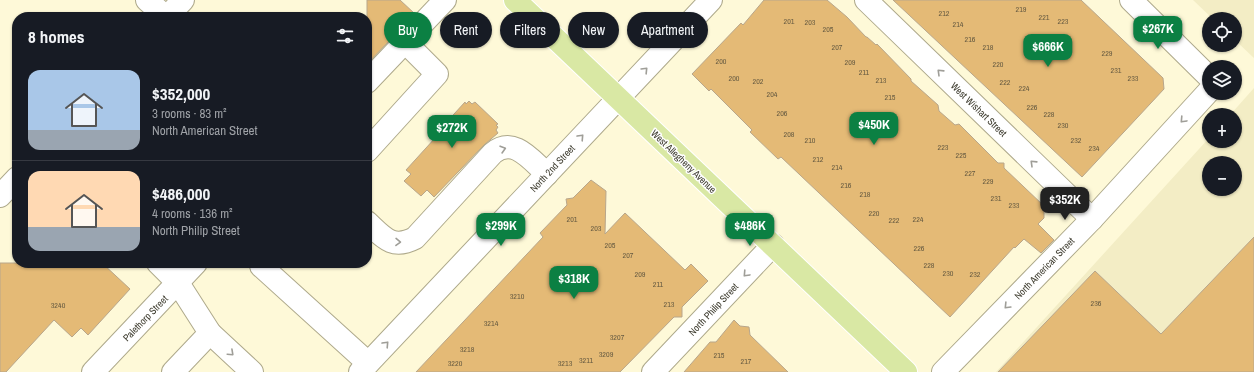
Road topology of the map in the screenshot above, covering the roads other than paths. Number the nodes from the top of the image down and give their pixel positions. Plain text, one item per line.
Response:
1 (147, 0) edge
2 (183, 0) edge
3 (445, 0) edge
4 (515, 0) edge
5 (711, 0) edge
6 (866, 0) edge
7 (1131, 0) edge
8 (160, 12) edge
9 (171, 12) edge
10 (432, 14) edge
11 (399, 48) edge
12 (411, 48) edge
13 (1202, 74) edge
14 (372, 77) edge
15 (1202, 89) edge
16 (618, 98) junction
17 (372, 146) edge
18 (546, 174) junction
19 (12, 183) edge
20 (0, 196) edge
21 (1092, 219) junction
22 (372, 226) edge
23 (772, 245) junction
24 (163, 268) edge
25 (191, 268) edge
26 (263, 268) edge
27 (178, 282) junction
28 (210, 333) junction
29 (364, 367) edge
30 (93, 372) edge
31 (173, 372) edge
32 (252, 372) edge
33 (653, 372) edge
34 (906, 372) edge
35 (943, 372) edge

1 - 8 street
2 - 9 street
3 - 10 street
4 - 16 main road, West Allegheny Avenue
16 -> 5 street, North 2nd Street
21 -> 6 street, West Wishart Street
7 - 13 street
11 - 14 street
12 - 17 street
15 -> 21 street, North American Street
18 -> 16 street, North 2nd Street
16 - 23 main road, West Allegheny Avenue
22 -> 18 street
29 -> 18 street, North 2nd Street
19 - 20 street
21 -> 35 street, North American Street
23 -> 33 street, North Philip Street
23 - 34 main road, West Allegheny Avenue
24 - 27 street
25 - 27 street, Palethorp Street
26 - 29 street
27 - 28 street
27 - 30 street, Palethorp Street
28 - 31 street
28 -> 32 street

